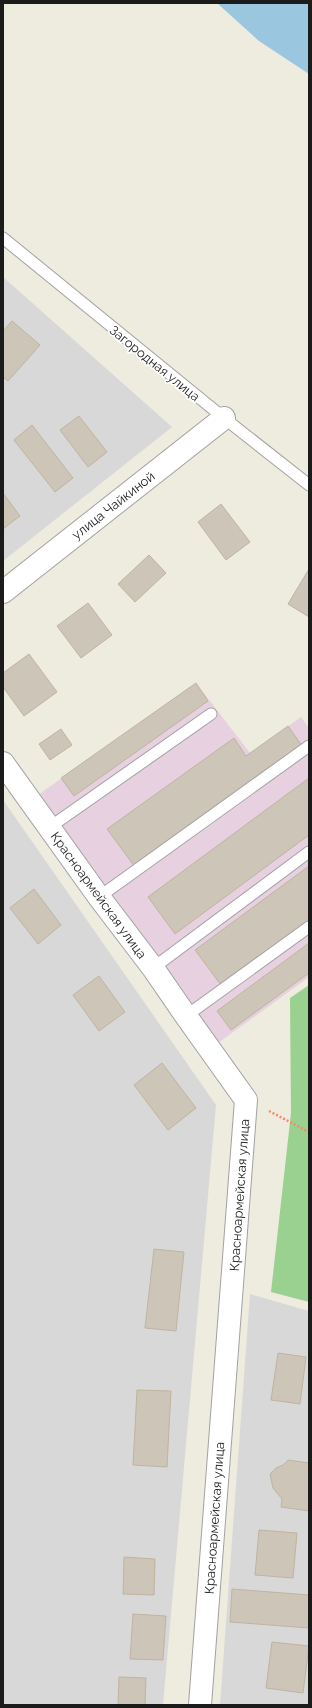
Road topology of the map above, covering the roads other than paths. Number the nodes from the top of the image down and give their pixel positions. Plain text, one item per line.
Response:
1 (3, 238) edge
2 (224, 418) junction
3 (309, 486) edge
4 (3, 592) edge
5 (211, 714) dead end
6 (309, 746) edge
7 (3, 763) edge
8 (50, 828) junction
9 (309, 852) edge
10 (99, 897) junction
11 (309, 927) edge
12 (153, 968) junction
13 (186, 1016) junction
14 (200, 1705) edge

1 - 2 lane, Загородная улица
2 - 3 lane, Загородная улица
2 - 4 street, улица Чайкиной
5 - 8 lane
6 - 10 lane
7 - 8 street, Красноармейская улица
8 - 10 street, Красноармейская улица
9 - 12 lane
10 - 12 street, Красноармейская улица
11 - 13 lane
12 - 13 street, Красноармейская улица
13 - 14 street, Красноармейская улица

